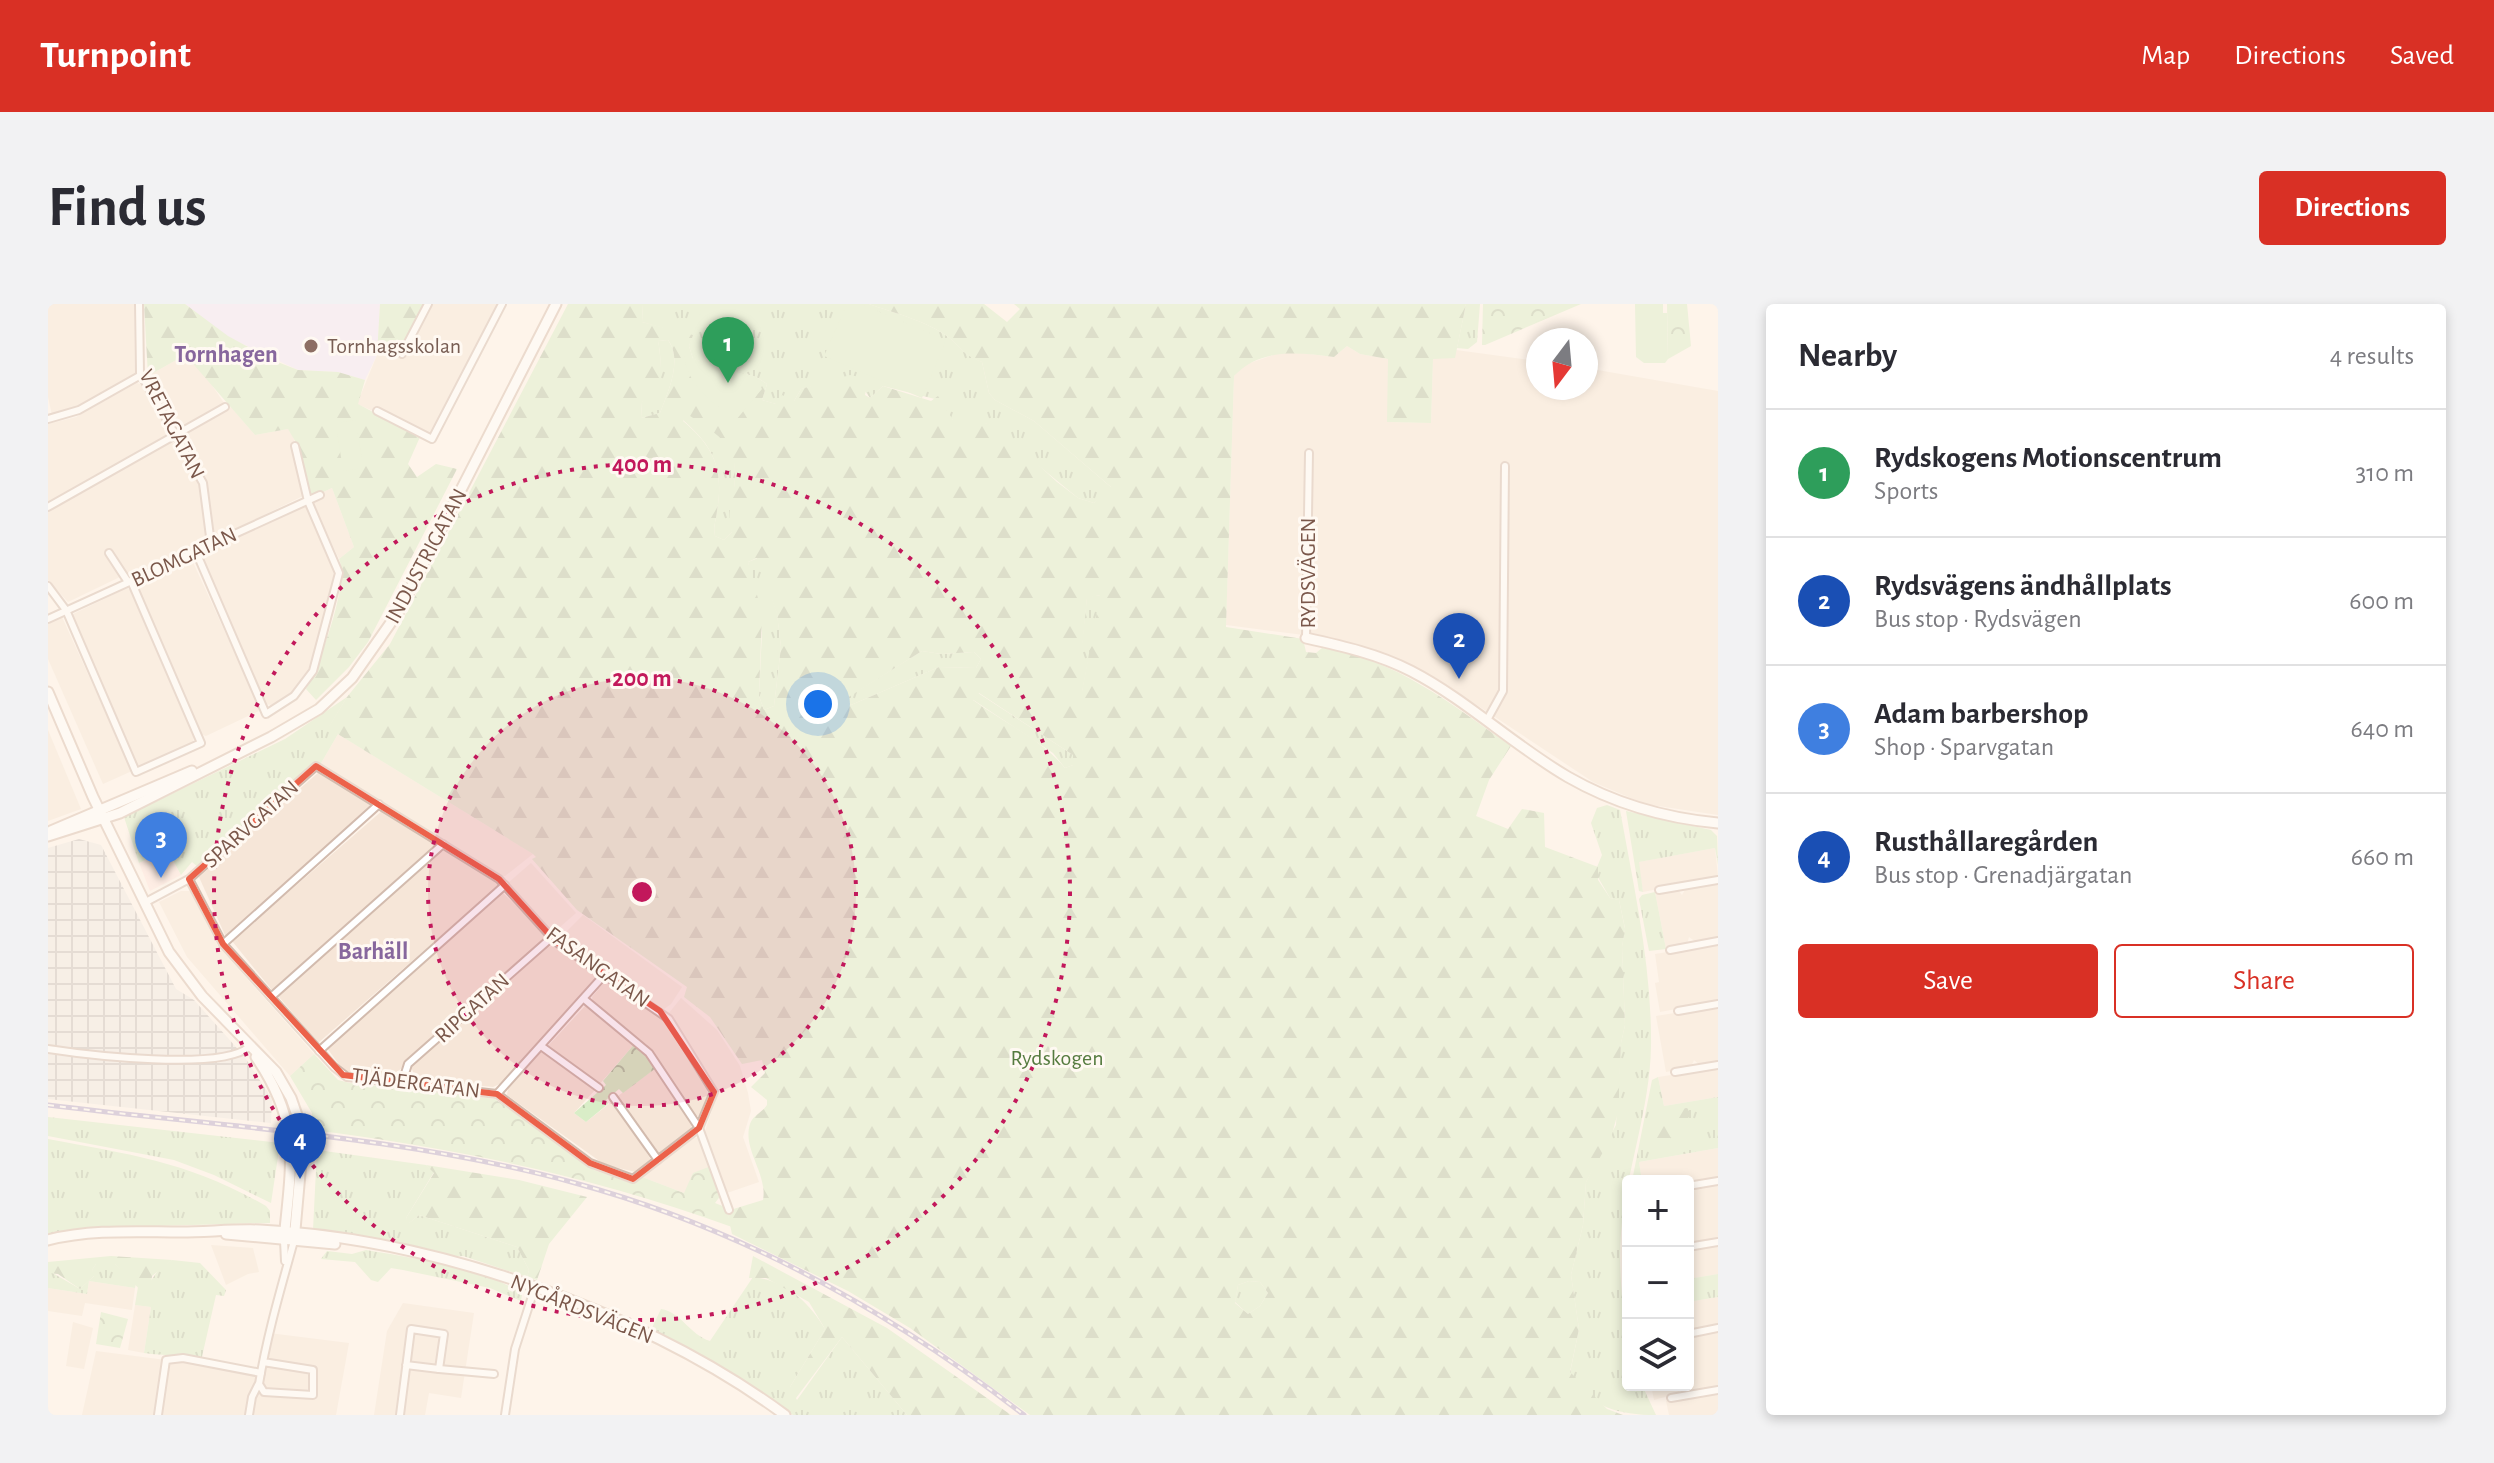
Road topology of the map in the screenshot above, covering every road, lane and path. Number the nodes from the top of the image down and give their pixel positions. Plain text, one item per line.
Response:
1 (139, 304) edge
2 (428, 304) edge
3 (502, 304) edge
4 (556, 304) edge
5 (402, 354) dead end
6 (141, 375) junction
7 (225, 407) dead end
8 (377, 411) dead end
9 (48, 419) edge
10 (176, 435) junction
11 (295, 446) dead end
12 (1309, 453) dead end
13 (1505, 466) dead end
14 (320, 495) dead end
15 (308, 501) junction
16 (48, 507) edge
17 (211, 544) junction
18 (196, 552) junction
19 (109, 553) dead end
20 (130, 582) junction
21 (48, 586) edge
22 (66, 610) junction
23 (48, 619) edge
24 (1306, 638) joint
25 (48, 692) edge
26 (1487, 720) junction
27 (316, 766) joint
28 (379, 804) junction
29 (102, 815) junction
30 (1718, 823) edge
31 (48, 834) edge
32 (443, 844) junction
33 (189, 879) junction
34 (1718, 880) edge
35 (505, 885) junction
36 (1659, 890) dead end
37 (144, 903) junction
38 (551, 938) junction
39 (1718, 941) edge
40 (223, 944) junction
41 (1670, 950) dead end
42 (605, 974) junction
43 (271, 997) junction
44 (584, 999) junction
45 (1718, 1004) edge
46 (1678, 1011) dead end
47 (541, 1046) junction
48 (249, 1047) junction
49 (48, 1049) edge
50 (319, 1051) junction
51 (1718, 1065) edge
52 (1675, 1072) dead end
53 (402, 1083) junction
54 (599, 1088) dead end
55 (497, 1094) junction
56 (613, 1097) dead end
57 (699, 1128) junction
58 (658, 1160) junction
59 (1718, 1181) edge
60 (1694, 1185) edge
61 (729, 1210) dead end
62 (289, 1236) junction
63 (48, 1240) edge
64 (1718, 1242) edge
65 (1694, 1246) edge
66 (535, 1287) junction
67 (1718, 1328) edge
68 (1694, 1333) edge
69 (263, 1362) junction
70 (406, 1365) junction
71 (439, 1369) junction
72 (261, 1373) junction
73 (494, 1374) dead end
74 (259, 1384) junction
75 (1718, 1390) edge
76 (1671, 1398) dead end
77 (158, 1415) edge
78 (249, 1415) edge
79 (400, 1415) edge
80 (505, 1415) edge
81 (785, 1415) edge

1 - 6 street, VRETAGATAN
2 - 5 street
3 - 8 street
4 - 29 street, INDUSTRIGATAN
6 - 9 street
6 - 10 street, VRETAGATAN
7 - 10 street
10 - 16 street
10 - 17 street, VRETAGATAN
11 - 15 street
12 - 24 street, RYDSVÄGEN
13 - 26 street
14 - 15 street, BLOMGATAN
15 - 17 street, BLOMGATAN
15 - 18 street
17 - 18 street, BLOMGATAN
18 - 20 street, BLOMGATAN
19 - 20 street
20 - 22 street, BLOMGATAN
20 - 22 street
21 - 22 street
22 - 23 street, BLOMGATAN
24 - 26 street, RYDSVÄGEN
25 - 29 street
26 - 30 street, RYDSVÄGEN
27 - 28 street, FASANGATAN
27 - 33 street, SPARVGATAN
28 - 32 street, FASANGATAN
28 - 40 street
29 - 31 street, INDUSTRIGATAN
29 - 37 street
32 - 35 street, FASANGATAN
32 - 43 street
33 - 37 street, SPARVGATAN
33 - 40 street, TJÄDERGATAN
34 - 36 street
35 - 38 street, FASANGATAN
35 - 50 street
37 - 48 street
38 - 42 street, FASANGATAN
38 - 53 street, RIPGATAN
39 - 41 street
40 - 43 street, TJÄDERGATAN
42 - 44 street
42 - 57 street, FASANGATAN
43 - 50 street, TJÄDERGATAN
44 - 47 street
44 - 57 street
45 - 46 street
47 - 54 street
47 - 55 street
48 - 49 street
48 - 62 street
50 - 53 street, TJÄDERGATAN
51 - 52 street
53 - 55 street, TJÄDERGATAN
55 - 58 street, TJÄDERGATAN
56 - 58 street
57 - 58 street, TJÄDERGATAN
57 - 61 street
59 - 60 street
62 - 63 street, NYGÅRDSVÄGEN
62 - 66 street, NYGÅRDSVÄGEN
62 - 69 street
64 - 65 street
66 - 80 street
66 - 81 street, NYGÅRDSVÄGEN
67 - 68 street
69 - 72 street
69 - 74 street
70 - 71 street
70 - 71 street
70 - 79 street
71 - 73 street
72 - 74 street
72 - 77 street
74 - 78 street
75 - 76 street

